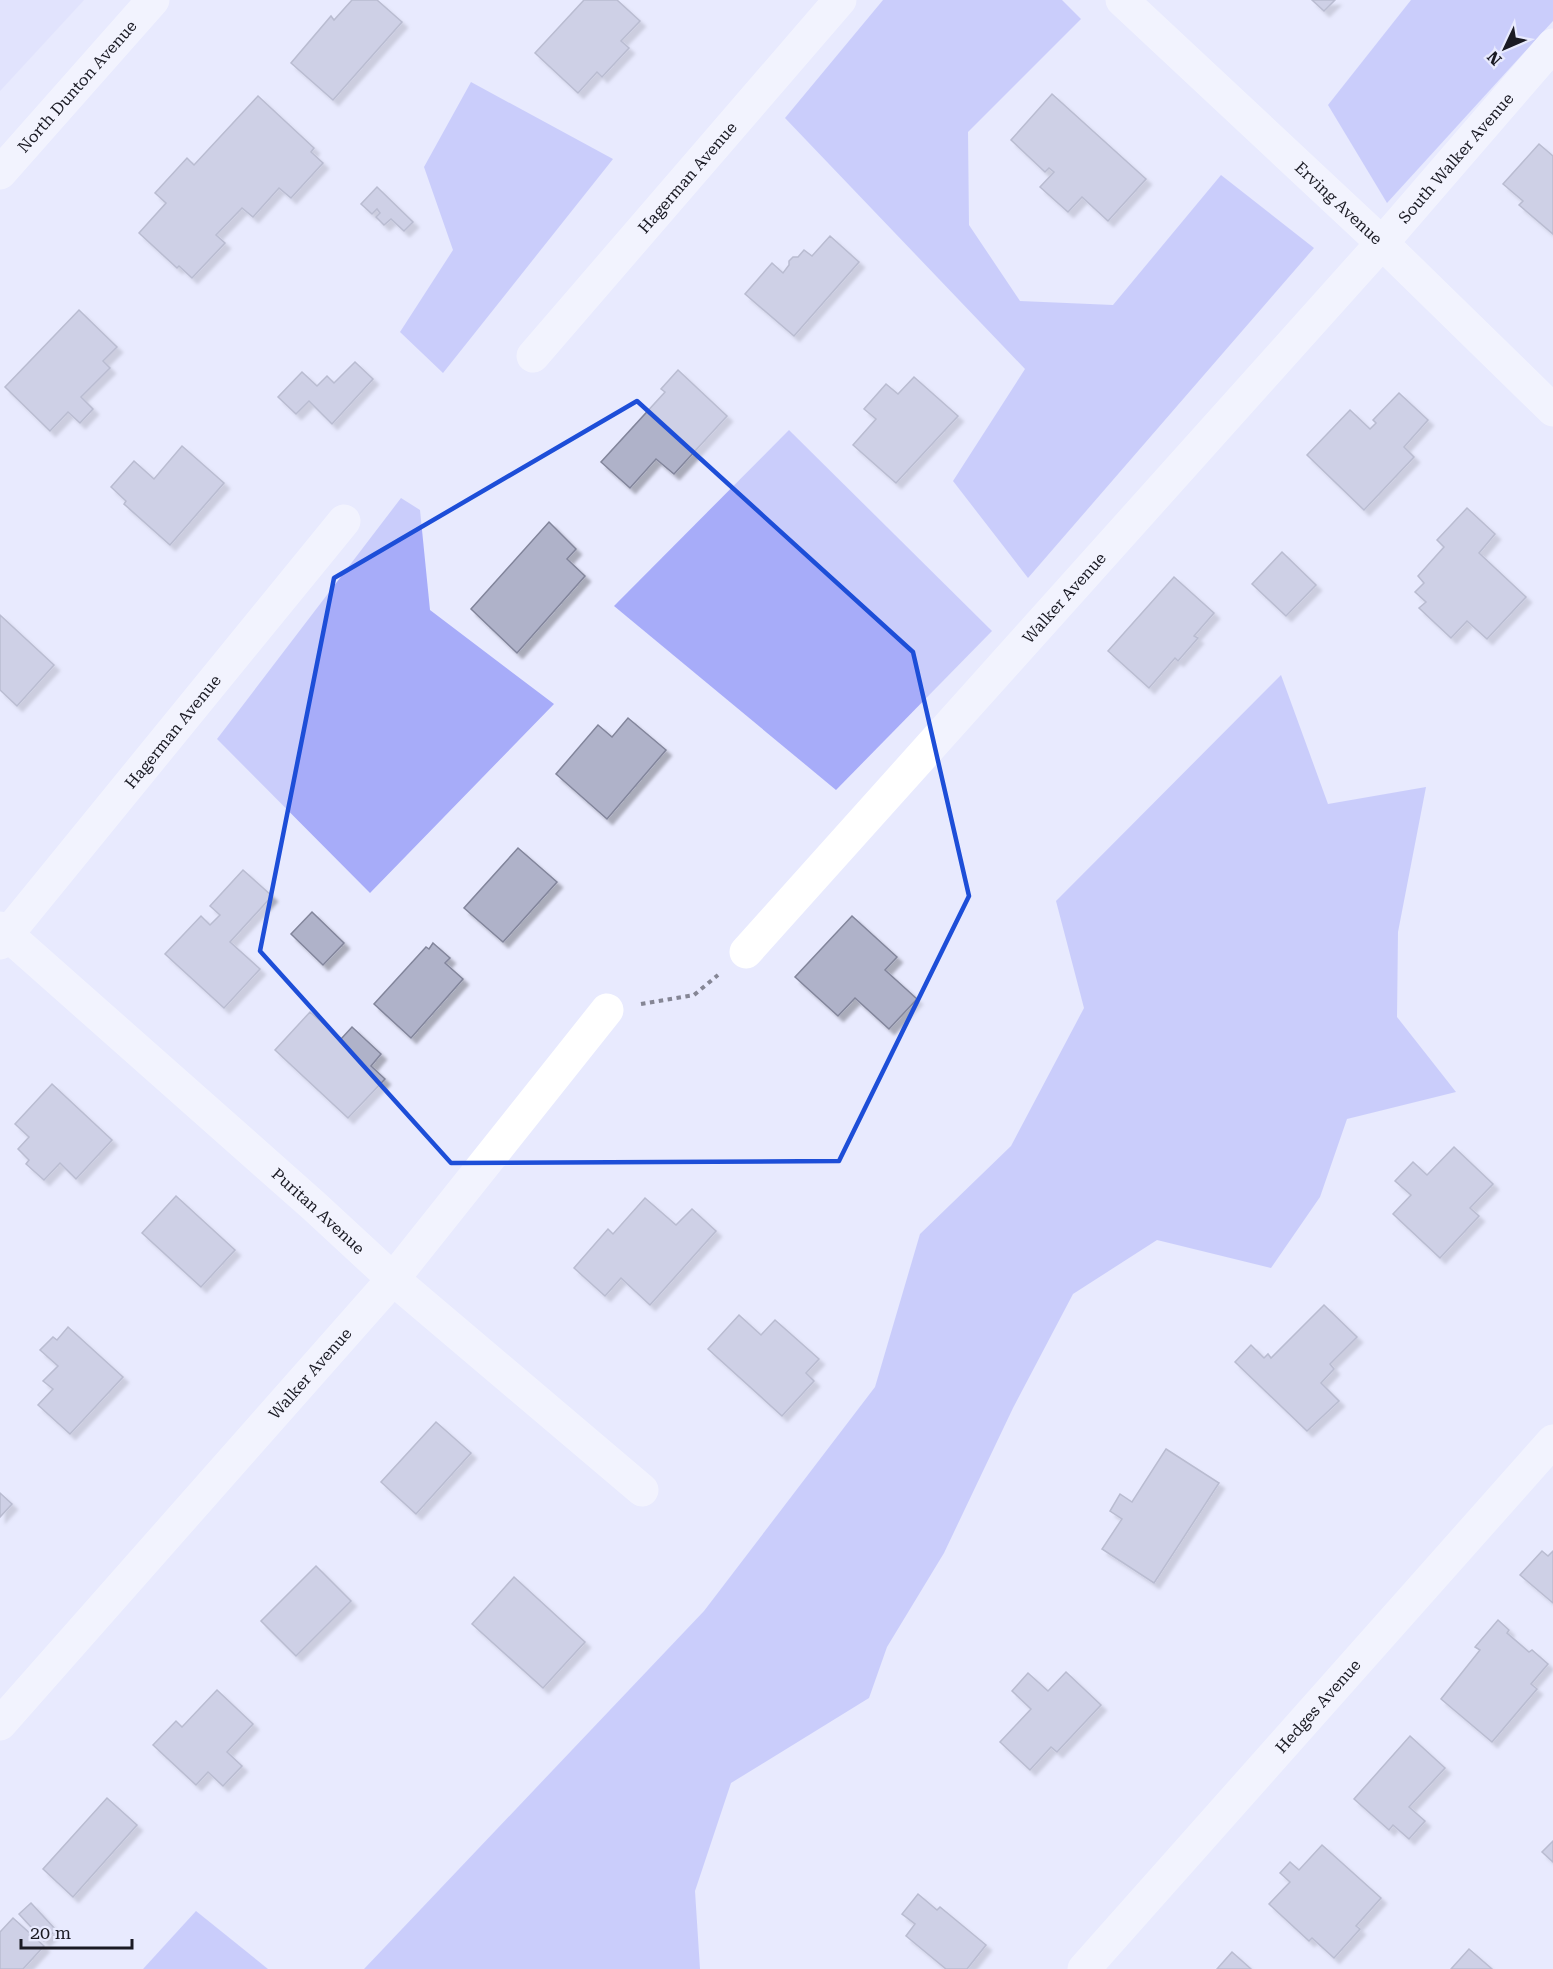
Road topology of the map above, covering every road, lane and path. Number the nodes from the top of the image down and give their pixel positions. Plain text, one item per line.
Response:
1 (153, 0) edge
2 (840, 0) edge
3 (1122, 0) edge
4 (1553, 45) edge
5 (0, 173) edge
6 (1382, 243) junction
7 (533, 356) dead end
8 (1553, 410) edge
9 (344, 521) dead end
10 (2, 935) edge
11 (746, 952) joint
12 (608, 1010) joint
13 (393, 1279) junction
14 (1553, 1441) edge
15 (642, 1490) dead end
16 (0, 1724) edge
17 (1084, 1969) edge

1 - 5 street, North Dunton Avenue
2 - 7 street, Hagerman Avenue
3 - 6 street, Erving Avenue
4 - 6 street, South Walker Avenue
6 - 8 street, Erving Avenue
6 - 11 street, Walker Avenue
9 - 10 street, Hagerman Avenue
10 - 13 street, Puritan Avenue
11 - 12 path
12 - 13 street, Walker Avenue
13 - 15 street, Puritan Avenue
13 - 16 street, Walker Avenue
14 - 17 street, Hedges Avenue

